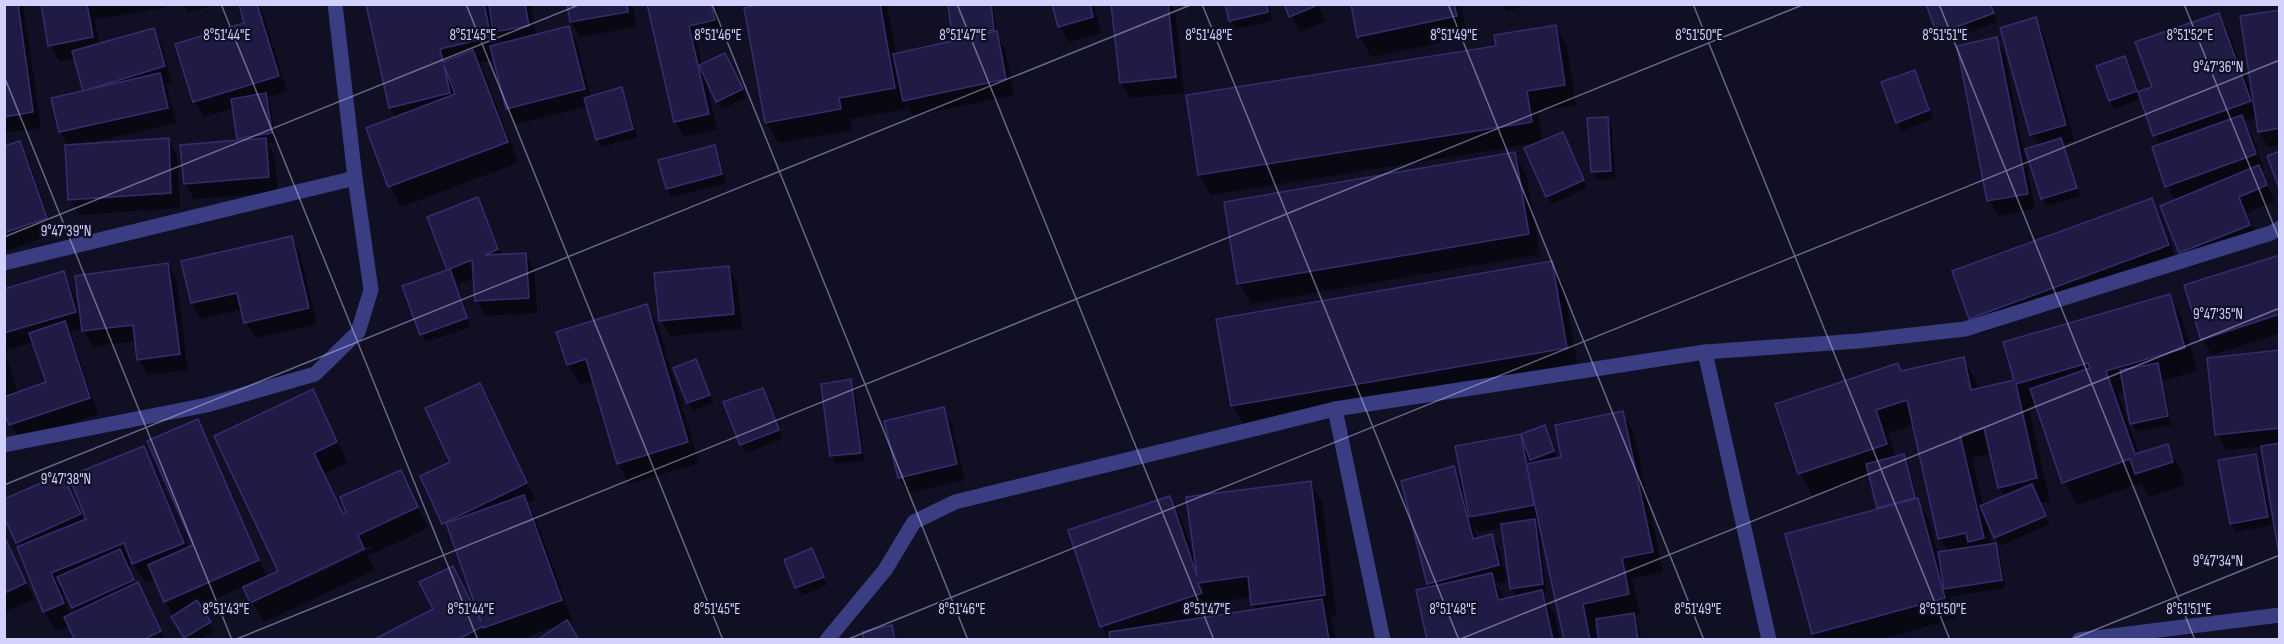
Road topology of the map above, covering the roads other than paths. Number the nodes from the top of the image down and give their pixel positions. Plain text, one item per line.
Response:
1 (335, 4) edge
2 (355, 178) junction
3 (2280, 228) edge
4 (4, 263) edge
5 (1705, 352) junction
6 (1335, 409) junction
7 (4, 445) edge
8 (2280, 615) edge
9 (827, 639) edge
10 (1383, 639) edge
11 (1769, 639) edge
12 (2079, 639) edge

1 - 2 street
2 - 4 street
2 - 7 street
3 - 5 street
5 - 6 street
5 - 11 street
6 - 9 street
6 - 10 street
8 - 12 street

